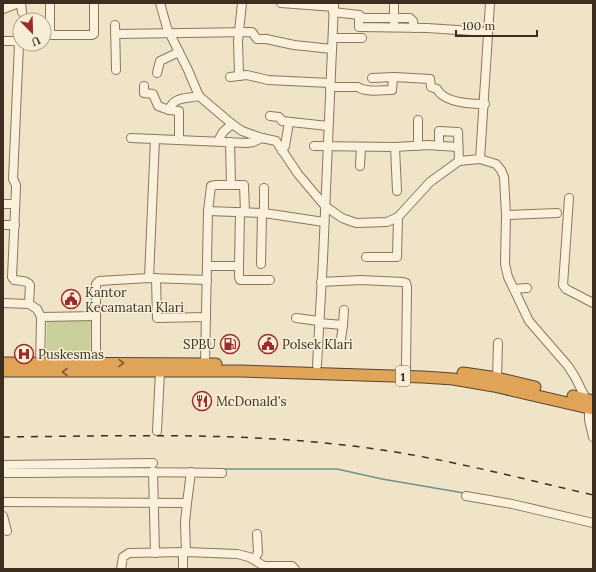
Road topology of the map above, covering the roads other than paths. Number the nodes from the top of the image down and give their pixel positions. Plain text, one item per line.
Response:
1 (20, 3) edge
2 (50, 3) edge
3 (94, 3) edge
4 (160, 3) edge
5 (242, 3) edge
6 (281, 3) edge
7 (394, 3) edge
8 (490, 3) edge
9 (334, 7) edge
10 (3, 9) edge
11 (22, 12) dead end
12 (359, 15) junction
13 (394, 18) junction
14 (115, 25) dead end
15 (394, 28) junction
16 (414, 28) junction
17 (239, 31) junction
18 (488, 32) junction
19 (116, 34) junction
20 (170, 34) junction
21 (333, 38) junction
22 (362, 38) dead end
23 (3, 41) edge
24 (332, 49) junction
25 (179, 52) junction
26 (116, 70) dead end
27 (157, 73) dead end
28 (239, 76) junction
29 (230, 77) dead end
30 (372, 78) dead end
31 (393, 78) junction
32 (330, 85) junction
33 (144, 86) dead end
34 (199, 96) junction
35 (485, 104) junction
36 (169, 110) junction
37 (270, 116) dead end
38 (418, 120) dead end
39 (289, 122) junction
40 (232, 124) junction
41 (328, 126) junction
42 (131, 138) dead end
43 (262, 138) junction
44 (155, 139) junction
45 (179, 140) junction
46 (218, 141) junction
47 (228, 142) junction
48 (314, 146) dead end
49 (327, 146) junction
50 (418, 146) junction
51 (439, 146) junction
52 (361, 147) junction
53 (395, 147) junction
54 (458, 148) junction
55 (282, 151) junction
56 (480, 159) junction
57 (458, 161) junction
58 (360, 166) dead end
59 (231, 185) junction
60 (264, 188) dead end
61 (397, 191) dead end
62 (569, 198) dead end
63 (3, 204) edge
64 (15, 204) junction
65 (325, 206) junction
66 (208, 211) junction
67 (243, 212) junction
68 (263, 213) junction
69 (557, 213) dead end
70 (506, 215) junction
71 (398, 217) junction
72 (324, 222) junction
73 (3, 225) edge
74 (15, 225) junction
75 (366, 257) dead end
76 (261, 264) dead end
77 (7, 265) edge
78 (207, 266) junction
79 (239, 266) junction
80 (153, 278) junction
81 (206, 280) junction
82 (270, 280) dead end
83 (321, 282) junction
84 (527, 288) dead end
85 (514, 289) junction
86 (3, 303) edge
87 (593, 303) edge
88 (29, 304) junction
89 (344, 310) dead end
90 (96, 316) junction
91 (40, 317) junction
92 (206, 317) junction
93 (296, 318) dead end
94 (319, 322) junction
95 (343, 325) junction
96 (342, 339) dead end
97 (498, 343) dead end
98 (3, 363) edge
99 (96, 363) junction
100 (317, 365) junction
101 (209, 366) junction
102 (40, 367) junction
103 (406, 368) junction
104 (3, 372) edge
105 (160, 372) junction
106 (497, 378) junction
107 (590, 404) edge
108 (157, 431) dead end
109 (593, 437) edge
110 (153, 463) dead end
111 (3, 465) edge
112 (127, 468) junction
113 (38, 469) junction
114 (153, 471) junction
115 (191, 472) junction
116 (3, 473) edge
117 (222, 473) dead end
118 (466, 496) dead end
119 (3, 502) edge
120 (154, 503) junction
121 (187, 503) junction
122 (3, 516) edge
123 (593, 523) edge
124 (7, 531) dead end
125 (257, 534) dead end
126 (155, 553) junction
127 (184, 553) junction
128 (254, 559) junction
129 (121, 569) edge
130 (183, 569) edge
131 (295, 569) edge

1 - 10 street
1 - 11 street
2 - 3 street
4 - 20 street
5 - 17 street
6 - 9 street
7 - 13 street
8 - 18 street
9 - 12 street
9 - 21 street
12 - 13 street
12 - 15 street
13 - 15 street
13 - 16 street
14 - 19 street
15 - 16 street
16 - 18 street
17 - 20 street
17 - 24 street
17 - 28 street
18 - 35 street
19 - 20 street
19 - 26 street
20 - 25 street
21 - 22 street
21 - 24 street
23 - 64 street
24 - 32 street
25 - 27 street
25 - 34 street
28 - 29 street
28 - 32 street
30 - 31 street
31 - 32 street
31 - 35 street
32 - 41 street
33 - 36 street
34 - 36 street
34 - 40 street
35 - 56 street
36 - 45 street
37 - 39 street
38 - 50 street
39 - 41 street
39 - 55 street
40 - 43 street
40 - 46 street
40 - 47 street
41 - 49 street
42 - 44 street
43 - 47 street
43 - 55 street
44 - 45 street
44 - 80 street
45 - 46 street
46 - 47 street
47 - 59 street
48 - 49 street
49 - 52 street
49 - 65 street
50 - 51 street
50 - 53 street
51 - 54 street
51 - 54 street
52 - 53 street
52 - 58 street
53 - 61 street
54 - 57 street
55 - 65 street
56 - 57 street
56 - 70 street
57 - 71 street
59 - 66 street
59 - 67 street
60 - 68 street
62 - 87 street
63 - 64 street
64 - 74 street
65 - 71 street
65 - 72 street
66 - 67 street
66 - 78 street
67 - 68 street
67 - 79 street
68 - 72 street
68 - 76 street
69 - 70 street
70 - 85 street
71 - 75 street
72 - 83 street
73 - 74 street
74 - 77 street
77 - 88 street
78 - 79 street
78 - 81 street
79 - 82 street
80 - 81 street
80 - 90 street
80 - 92 street
81 - 92 street
83 - 94 street
83 - 103 street
84 - 85 street
85 - 107 street
86 - 88 street
88 - 91 street
89 - 95 street
90 - 91 street
90 - 99 street
91 - 102 street
92 - 101 street
93 - 94 street
94 - 95 street
94 - 100 street
95 - 96 street
97 - 106 street
98 - 102 highway, 1
99 -> 101 highway, 1
99 - 102 highway, 1
100 - 101 highway, 1
100 - 103 highway, 1
101 - 105 highway, 1
101 - 107 highway, 1
102 - 104 highway, 1
105 -> 102 highway, 1
103 - 106 highway, 1
105 - 108 street
106 - 107 highway, 1
107 - 109 street
110 - 112 street
111 - 113 street
112 - 113 street
112 - 114 street
113 - 116 street
114 - 115 street
114 - 120 street
115 - 117 street
115 - 121 street
118 - 123 street
119 - 120 street
120 - 121 street
120 - 126 street
121 - 127 street
122 - 124 street
125 - 128 street
126 - 127 street
126 - 129 street
127 - 128 street
127 - 130 street
128 - 131 street

